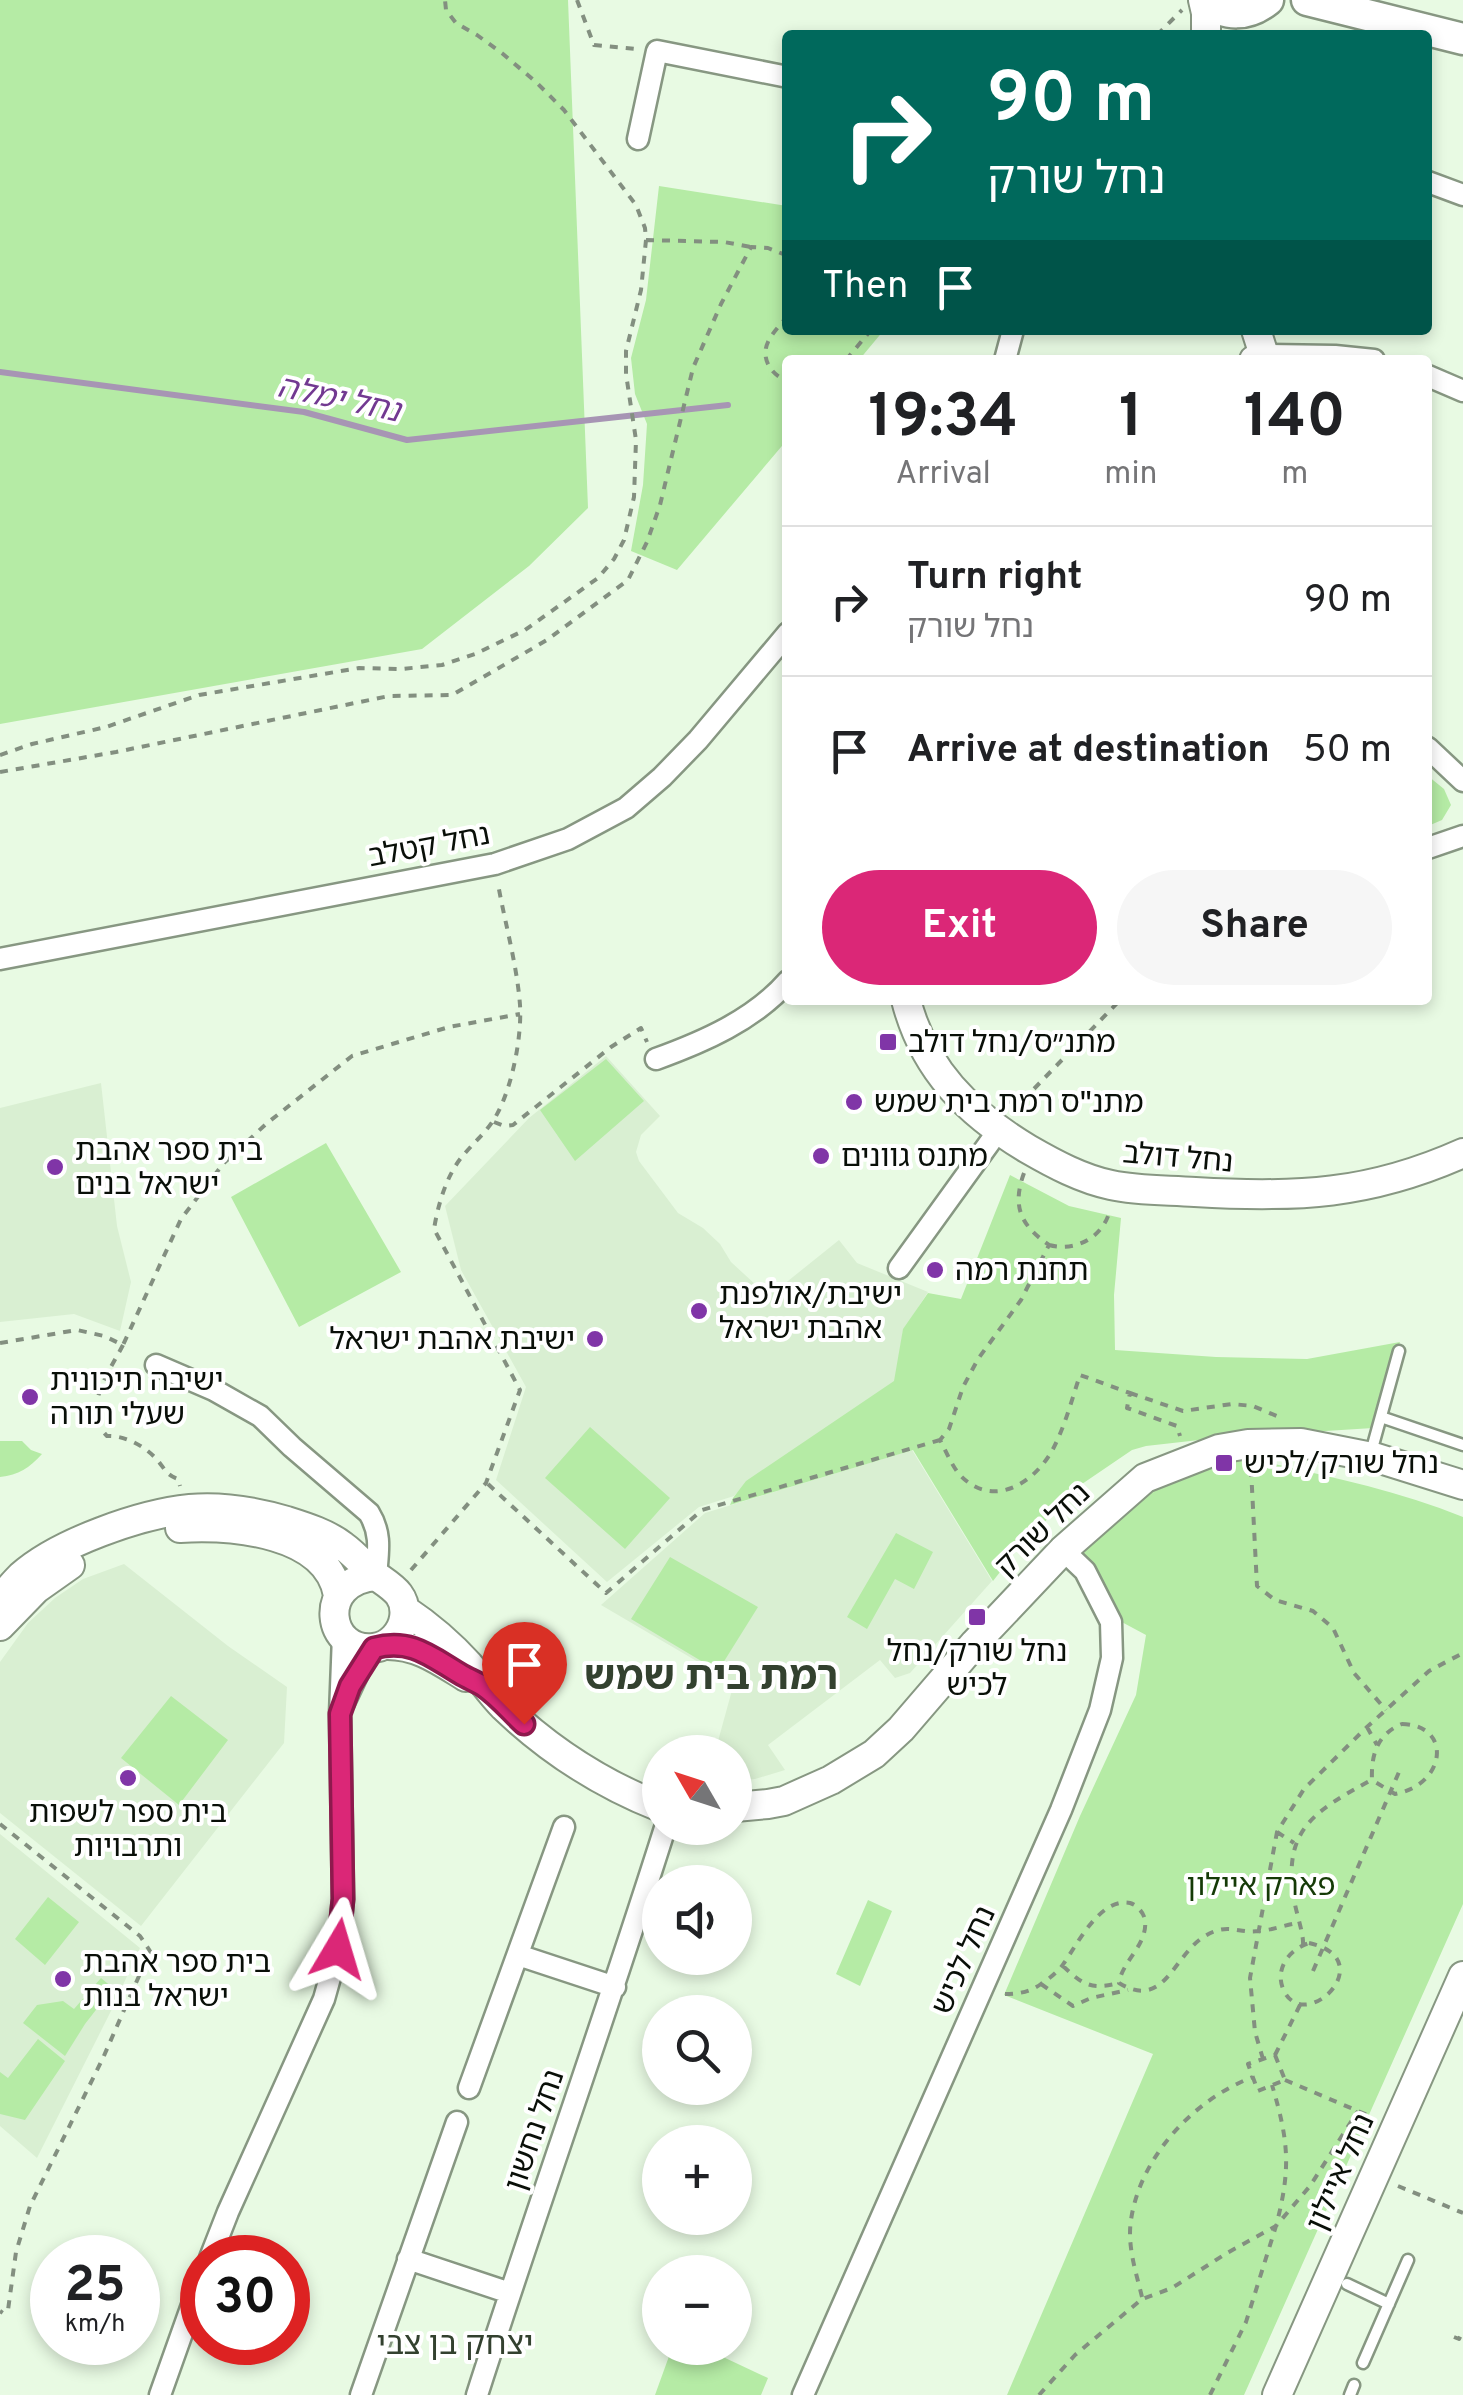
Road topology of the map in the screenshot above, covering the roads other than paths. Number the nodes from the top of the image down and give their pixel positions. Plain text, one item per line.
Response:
1 (1204, 0) edge
2 (1307, 0) edge
3 (1258, 10) edge
4 (1206, 30) edge
5 (1427, 30) edge
6 (1432, 31) edge
7 (1463, 39) edge
8 (782, 76) edge
9 (638, 138) dead end
10 (1432, 183) edge
11 (1463, 195) edge
12 (1258, 348) edge
13 (1325, 355) edge
14 (1432, 378) edge
15 (1463, 391) edge
16 (782, 641) edge
17 (1432, 752) edge
18 (1463, 781) edge
19 (1463, 836) edge
20 (1432, 847) edge
21 (0, 959) edge
22 (782, 986) edge
23 (907, 1005) edge
24 (656, 1060) road end
25 (987, 1122) junction
26 (1463, 1153) edge
27 (899, 1268) dead end
28 (1399, 1351) dead end
29 (156, 1365) dead end
30 (1381, 1416) junction
31 (1463, 1445) edge
32 (1370, 1456) junction
33 (1460, 1486) edge
34 (1062, 1550) junction
35 (392, 1591) junction
36 (338, 1595) junction
37 (0, 1598) edge
38 (0, 1626) edge
39 (343, 1636) junction
40 (379, 1646) junction
41 (486, 1687) junction
42 (340, 1714) junction
43 (642, 1798) edge
44 (752, 1805) edge
45 (564, 1827) dead end
46 (660, 1845) edge
47 (518, 1955) junction
48 (1463, 1976) edge
49 (614, 1987) junction
50 (1463, 2021) edge
51 (469, 2088) dead end
52 (457, 2122) dead end
53 (219, 2235) edge
54 (408, 2259) junction
55 (1408, 2260) dead end
56 (1347, 2284) junction
57 (510, 2293) junction
58 (1389, 2304) junction
59 (180, 2339) edge
60 (1364, 2363) dead end
61 (160, 2395) edge
62 (361, 2395) edge
63 (477, 2395) edge
64 (803, 2395) edge
65 (1277, 2395) edge
66 (1298, 2395) edge

1 - 3 main road
1 - 4 street
2 - 5 main road
6 - 7 main road
8 - 9 street
10 - 11 street
12 - 13 street
14 - 15 street
16 - 21 street, נחל קטלב
17 - 18 street
19 - 20 street
22 - 24 street
23 - 25 street, נחל דולב
25 - 26 street, נחל דולב
25 - 27 street
28 - 30 lane
29 - 35 street
30 - 31 lane
30 - 32 lane
32 - 33 street, נחל שורק
32 - 34 street, נחל שורק
34 - 44 street, נחל שורק
34 - 64 street, נחל לכיש
35 - 36 street
35 - 37 street
35 - 40 street
35 - 41 street
36 - 38 street
36 - 39 street
39 - 40 street
39 - 42 street
40 - 41 street
40 - 42 street
41 - 43 street
42 - 53 street
45 - 47 street
46 - 49 street, נחל נחשון
47 - 49 street
47 - 51 street
48 - 65 street, נחל איילון
49 - 57 street, נחל נחשון
50 - 56 street, נחל איילון
52 - 54 street
54 - 57 street
54 - 62 street
55 - 58 lane
56 - 58 lane
56 - 66 street, נחל איילון
57 - 63 street, נחל נחשון
58 - 60 lane
59 - 61 street

